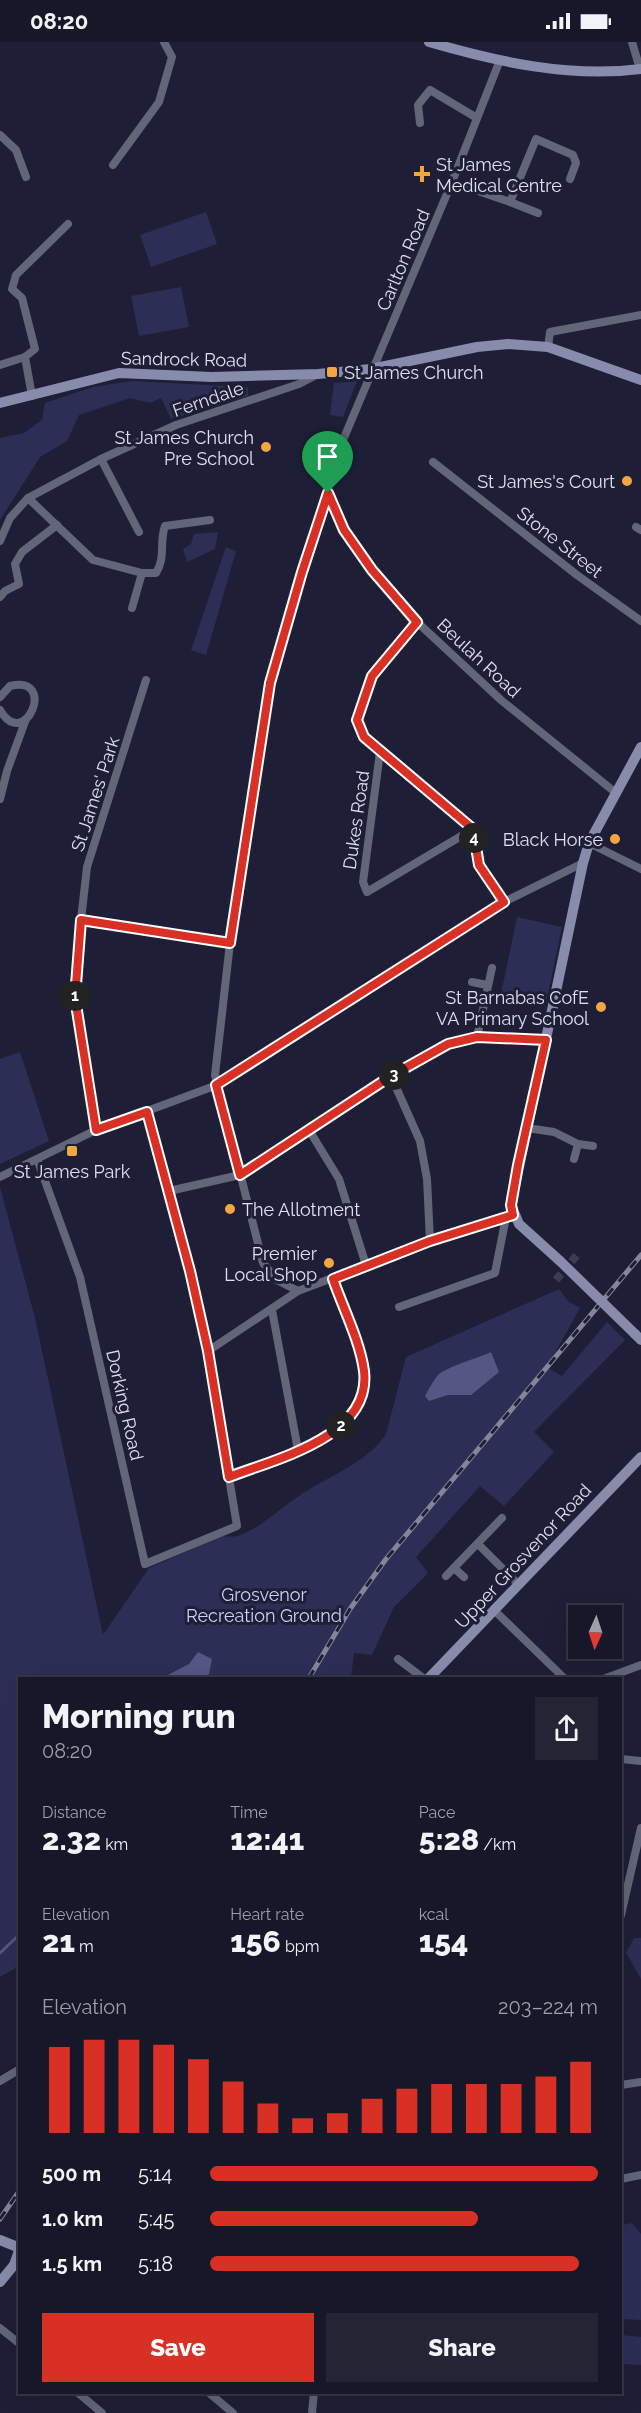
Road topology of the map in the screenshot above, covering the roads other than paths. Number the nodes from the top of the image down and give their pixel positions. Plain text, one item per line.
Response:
1 (164, 42) edge
2 (429, 42) edge
3 (632, 42) edge
4 (500, 60) junction
5 (640, 69) edge
6 (477, 118) junction
7 (420, 123) dead end
8 (0, 135) edge
9 (113, 165) dead end
10 (26, 177) dead end
11 (570, 179) dead end
12 (452, 182) junction
13 (510, 202) junction
14 (538, 213) dead end
15 (68, 224) dead end
16 (641, 315) edge
17 (548, 347) junction
18 (26, 357) junction
19 (0, 365) edge
20 (371, 369) junction
21 (318, 374) junction
22 (641, 380) edge
23 (32, 396) junction
24 (0, 403) edge
25 (101, 459) junction
26 (433, 462) dead end
27 (328, 493) junction
28 (28, 498) junction
29 (210, 520) dead end
30 (57, 525) junction
31 (139, 532) dead end
32 (0, 541) edge
33 (142, 573) junction
34 (0, 597) edge
35 (132, 608) dead end
36 (641, 621) edge
37 (417, 622) junction
38 (146, 680) dead end
39 (0, 697) edge
40 (0, 710) edge
41 (26, 719) junction
42 (380, 752) junction
43 (639, 754) edge
44 (616, 794) junction
45 (0, 800) edge
46 (473, 829) junction
47 (589, 843) junction
48 (583, 863) junction
49 (641, 868) edge
50 (504, 902) junction
51 (81, 920) junction
52 (230, 943) junction
53 (492, 968) dead end
54 (472, 982) dead end
55 (487, 986) junction
56 (477, 1037) junction
57 (546, 1040) junction
58 (391, 1076) junction
59 (216, 1085) junction
60 (147, 1112) junction
61 (527, 1128) junction
62 (96, 1130) junction
63 (309, 1130) junction
64 (578, 1144) junction
65 (592, 1146) dead end
66 (37, 1159) junction
67 (574, 1159) dead end
68 (240, 1175) junction
69 (0, 1177) edge
70 (169, 1191) junction
71 (509, 1216) junction
72 (430, 1241) junction
73 (366, 1264) junction
74 (333, 1279) junction
75 (298, 1291) junction
76 (399, 1307) dead end
77 (272, 1310) junction
78 (638, 1337) edge
79 (208, 1351) junction
80 (298, 1449) junction
81 (641, 1456) edge
82 (229, 1477) junction
83 (502, 1518) dead end
84 (478, 1544) junction
85 (454, 1568) junction
86 (446, 1576) dead end
87 (464, 1577) dead end
88 (518, 1584) junction
89 (495, 1611) junction
90 (398, 1659) dead end
91 (641, 1665) edge
92 (422, 1677) edge
93 (430, 1677) edge
94 (563, 1677) edge
95 (609, 1677) edge
96 (622, 1759) edge
97 (641, 1761) edge
98 (641, 1828) edge
99 (622, 1912) edge
100 (18, 2070) edge
101 (0, 2081) edge
102 (641, 2082) edge
103 (622, 2085) edge
104 (641, 2175) edge
105 (622, 2179) edge
106 (0, 2240) edge
107 (18, 2247) edge
108 (18, 2254) edge
109 (0, 2282) edge
110 (0, 2328) edge
111 (18, 2342) edge
112 (79, 2394) edge
113 (210, 2394) edge
114 (314, 2394) edge
115 (102, 2413) edge
116 (233, 2413) edge
117 (312, 2413) edge

1 - 9 street
2 - 4 street
3 - 5 street
4 - 5 street
4 - 6 street, Carlton Road
6 - 7 street
6 - 12 street, Carlton Road
8 - 10 street
11 - 13 street
12 - 13 street
12 - 20 street, Carlton Road
13 - 14 street
15 - 18 street
16 - 17 street
17 - 20 street, Sandrock Road
17 - 22 street, Sandrock Road
18 - 19 street
18 - 23 street
20 - 21 street, Sandrock Road
20 - 27 street, Carlton Road
21 - 23 street, Sandrock Road
21 - 25 street, Ferndale
23 - 24 street, Sandrock Road
25 - 28 street, Ferndale
25 - 31 street
26 - 36 street, Stone Street
27 - 37 street, Beulah Road
27 - 52 street, Carlton Road
28 - 30 street
28 - 32 street, Ferndale
29 - 33 street
30 - 33 street
30 - 34 street
33 - 35 street
37 - 42 street
37 - 44 street, Beulah Road
38 - 51 street, St James' Park
39 - 41 street
40 - 41 street
41 - 45 street
42 - 46 street
42 - 46 street, Dukes Road
43 - 44 street
44 - 47 street
46 - 50 street
47 - 48 street
47 - 49 street
48 - 50 street
48 - 57 street
50 - 59 street
51 - 52 street
51 - 62 street, St James' Park
52 - 59 street, Carlton Road
53 - 55 street
54 - 55 street
55 - 56 street
56 - 57 street
56 - 58 street
57 - 61 street
58 - 63 street
58 - 72 street
59 - 60 street
59 - 68 street, Carlton Road
60 - 62 street
60 - 70 street
61 - 64 street
61 - 71 street
62 - 66 street
63 - 68 street
63 - 73 street
64 - 65 street
64 - 67 street
66 - 69 street
66 - 82 street, Dorking Road
68 - 70 street
68 - 75 street, Carlton Road
70 - 79 street
71 - 72 street
71 - 76 street
71 - 78 street, bridge
72 - 73 street
73 - 74 street
74 - 75 street
74 - 80 street
75 - 77 street
77 - 79 street
77 - 80 street
79 - 82 street
80 - 82 street
81 - 88 street, Upper Grosvenor Road
83 - 84 street
84 - 85 street
84 - 88 street
85 - 86 street
85 - 87 street
88 - 89 street, Upper Grosvenor Road
89 - 93 street, Upper Grosvenor Road
89 - 94 street
90 - 92 street
91 - 95 street
96 - 97 street
98 - 99 street
100 - 101 street
102 - 103 street
104 - 105 street
106 - 107 street
108 - 109 street
110 - 111 street
112 - 115 street
113 - 116 street
114 - 117 street

